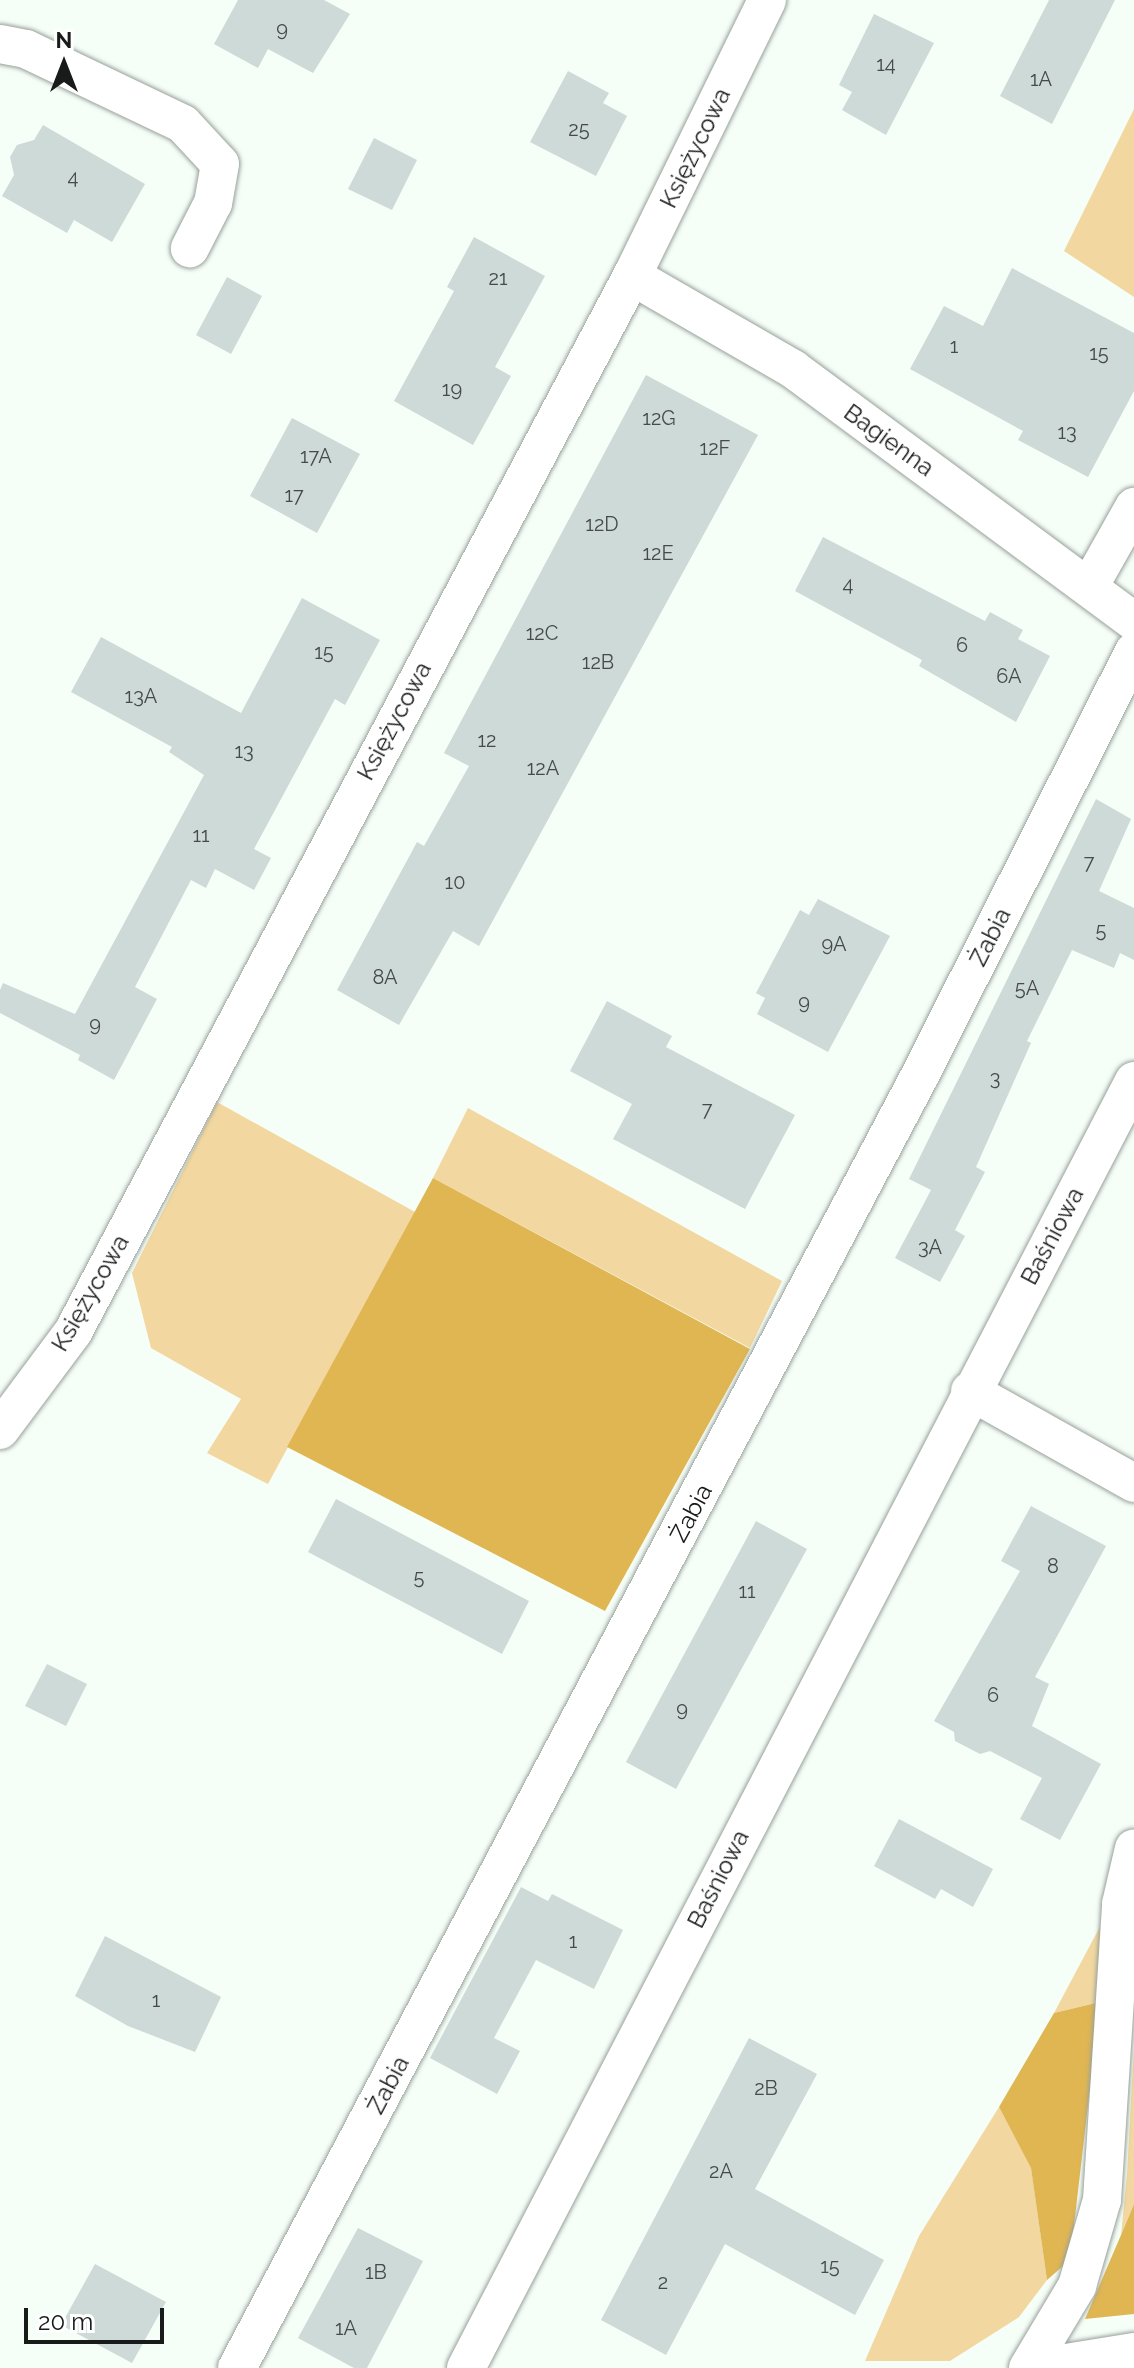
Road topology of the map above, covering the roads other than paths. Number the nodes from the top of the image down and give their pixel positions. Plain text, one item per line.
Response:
1 (767, 0) edge
2 (0, 44) edge
3 (190, 248) dead end
4 (632, 276) junction
5 (1134, 507) edge
6 (1089, 587) junction
7 (1134, 621) edge
8 (1134, 651) edge
9 (1134, 1081) edge
10 (970, 1391) junction
11 (0, 1430) edge
12 (1134, 1483) edge
13 (1134, 1848) edge
14 (1134, 2352) edge
15 (237, 2368) edge
16 (466, 2368) edge
17 (1028, 2368) edge
18 (1035, 2368) edge

1 - 4 street, Księżycowa
2 - 3 street
4 - 6 street, Bagienna
4 - 11 street, Księżycowa
5 - 6 street
6 - 7 street, Bagienna
8 - 15 street, Żabia
9 - 10 street, Baśniowa
10 - 12 street
10 - 16 street, Baśniowa
13 - 17 street
14 - 18 street

